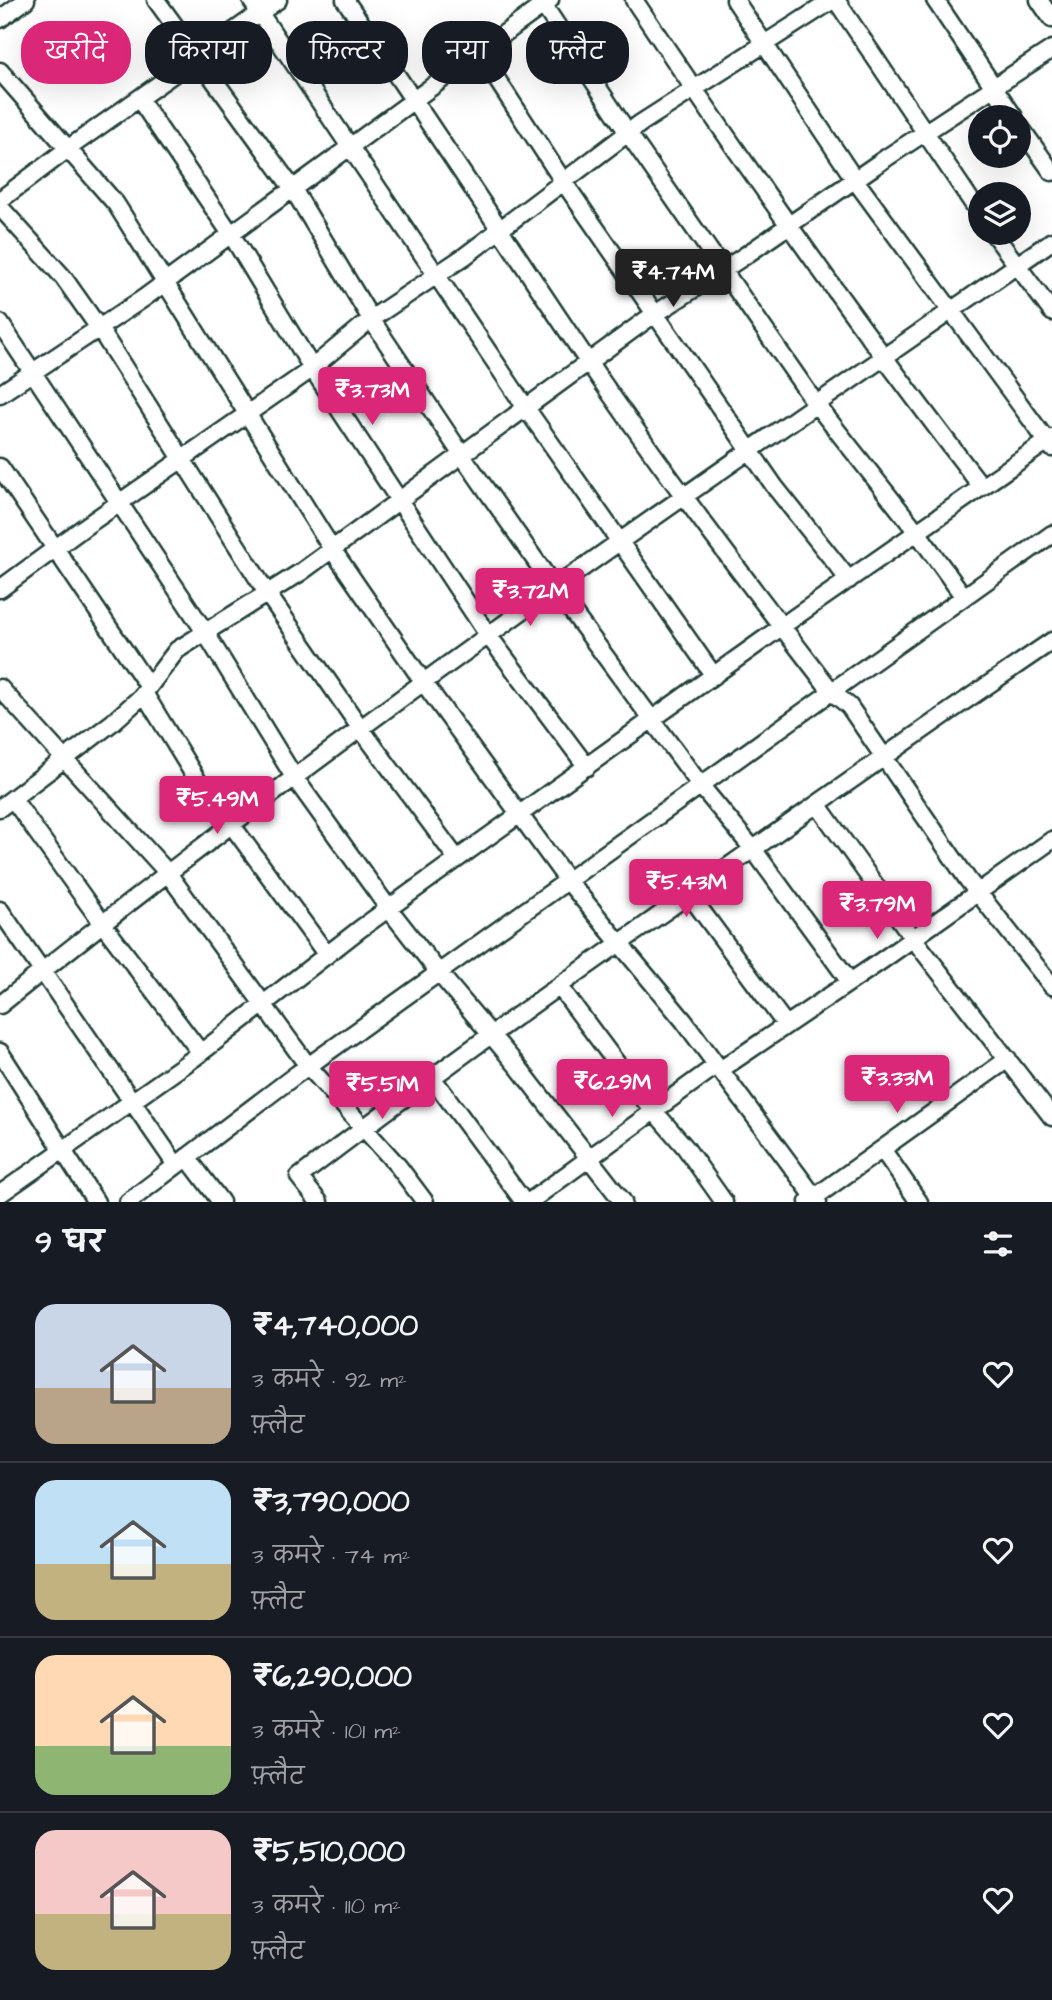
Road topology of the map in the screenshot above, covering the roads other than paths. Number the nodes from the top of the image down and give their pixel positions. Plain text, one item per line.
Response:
1 (26, 0) edge
2 (156, 0) edge
3 (278, 0) edge
4 (345, 0) edge
5 (634, 0) edge
6 (735, 0) edge
7 (834, 0) edge
8 (934, 0) edge
9 (1039, 0) edge
10 (545, 2) edge
11 (255, 6) edge
12 (0, 19) edge
13 (1052, 19) edge
14 (172, 21) edge
15 (239, 21) edge
16 (512, 27) edge
17 (764, 44) junction
18 (1052, 49) edge
19 (0, 71) edge
20 (161, 84) edge
21 (218, 84) edge
22 (435, 84) edge
23 (500, 84) edge
24 (993, 87) junction
25 (694, 89) junction
26 (414, 99) junction
27 (139, 100) junction
28 (1006, 105) edge
29 (628, 133) junction
30 (924, 133) junction
31 (1031, 142) edge
32 (350, 147) junction
33 (69, 149) junction
34 (1052, 172) edge
35 (855, 180) junction
36 (564, 181) junction
37 (293, 189) junction
38 (968, 197) edge
39 (0, 200) edge
40 (0, 207) edge
41 (789, 225) junction
42 (500, 230) junction
43 (231, 234) junction
44 (1052, 241) edge
45 (1001, 245) edge
46 (1016, 266) junction
47 (723, 270) junction
48 (438, 275) junction
49 (165, 282) junction
50 (950, 311) junction
51 (1052, 312) edge
52 (654, 314) junction
53 (371, 319) junction
54 (0, 323) edge
55 (99, 328) junction
56 (882, 357) junction
57 (589, 361) junction
58 (312, 368) junction
59 (33, 373) junction
60 (0, 394) edge
61 (816, 404) junction
62 (526, 408) junction
63 (247, 415) junction
64 (1050, 442) edge
65 (750, 451) junction
66 (461, 455) junction
67 (183, 459) junction
68 (0, 467) edge
69 (982, 487) junction
70 (684, 497) junction
71 (398, 500) junction
72 (119, 503) junction
73 (918, 532) junction
74 (1052, 534) edge
75 (620, 542) junction
76 (54, 549) junction
77 (332, 549) junction
78 (849, 580) junction
79 (554, 587) junction
80 (0, 589) edge
81 (267, 593) junction
82 (964, 597) junction
83 (782, 627) junction
84 (205, 632) junction
85 (488, 635) junction
86 (1052, 641) edge
87 (714, 676) junction
88 (424, 683) junction
89 (0, 688) edge
90 (147, 690) junction
91 (832, 692) junction
92 (654, 719) junction
93 (361, 729) junction
94 (886, 757) junction
95 (66, 759) junction
96 (587, 767) junction
97 (294, 777) junction
98 (701, 786) junction
99 (6, 804) edge
100 (817, 804) junction
101 (520, 815) junction
102 (230, 824) junction
103 (1052, 840) edge
104 (753, 849) junction
105 (457, 859) junction
106 (167, 872) junction
107 (568, 881) junction
108 (978, 892) junction
109 (689, 894) junction
110 (389, 909) junction
111 (0, 910) edge
112 (102, 923) junction
113 (913, 938) junction
114 (619, 943) junction
115 (327, 955) junction
116 (42, 971) junction
117 (439, 973) junction
118 (850, 982) junction
119 (559, 986) junction
120 (1052, 986) edge
121 (0, 1005) edge
122 (262, 1005) junction
123 (786, 1025) junction
124 (490, 1035) junction
125 (0, 1052) edge
126 (201, 1053) junction
127 (1008, 1059) junction
128 (308, 1066) junction
129 (719, 1067) junction
130 (431, 1076) junction
131 (131, 1102) junction
132 (654, 1111) junction
133 (1052, 1117) edge
134 (363, 1128) junction
135 (63, 1149) junction
136 (882, 1149) junction
137 (590, 1157) junction
138 (182, 1161) junction
139 (0, 1192) edge
140 (814, 1200) edge
141 (96, 1202) edge
142 (128, 1202) edge
143 (221, 1202) edge
144 (318, 1202) edge
145 (425, 1202) edge
146 (526, 1202) edge
147 (623, 1202) edge
148 (724, 1202) edge
149 (919, 1202) edge

1 - 12 street
2 - 14 street
3 - 11 street
4 - 26 street
5 - 25 street
6 - 17 street
7 - 17 street
7 - 30 street
8 - 24 street
9 - 13 street
10 - 16 street
10 - 29 street
11 - 15 street
11 - 32 street
17 - 25 street
17 - 35 street
18 - 24 street
19 - 33 street
20 - 27 street
21 - 37 street
22 - 26 street
23 - 36 street
24 - 28 street
24 - 30 street
25 - 29 street
25 - 41 street
26 - 32 street
26 - 42 street
27 - 33 street
27 - 43 street
29 - 36 street
29 - 47 street
30 - 35 street
30 - 38 street
31 - 34 street
32 - 37 street
32 - 48 street
33 - 39 street
33 - 49 street
35 - 41 street
35 - 50 street
36 - 42 street
36 - 52 street
37 - 43 street
37 - 53 street
40 - 55 street
41 - 47 street
41 - 56 street
42 - 48 street
42 - 57 street
43 - 49 street
43 - 58 street
44 - 46 street
45 - 46 street
46 - 50 street
46 - 51 street
47 - 52 street
47 - 61 street
48 - 53 street
48 - 62 street
49 - 55 street
49 - 63 street
50 - 56 street
50 - 64 street
52 - 57 street
52 - 65 street
53 - 58 street
53 - 66 street
54 - 59 street
55 - 59 street
55 - 67 street
56 - 61 street
56 - 69 street
57 - 62 street
57 - 70 street
58 - 63 street
58 - 71 street
59 - 60 street
59 - 72 street
61 - 65 street
61 - 73 street
62 - 66 street
62 - 75 street
63 - 67 street
63 - 77 street
64 - 69 street
65 - 70 street
65 - 78 street
66 - 71 street
66 - 79 street
67 - 72 street
67 - 81 street
68 - 76 street
69 - 73 street
70 - 75 street
70 - 83 street
71 - 77 street
71 - 85 street
72 - 76 street
72 - 84 street
73 - 78 street
73 - 82 street
74 - 82 street
75 - 79 street
75 - 87 street
76 - 80 street
76 - 90 street
77 - 81 street
77 - 88 street
78 - 83 street
79 - 85 street
79 - 92 street
81 - 84 street
81 - 93 street
82 - 91 street
83 - 87 street
83 - 91 street
84 - 90 street
84 - 97 street
85 - 88 street
85 - 96 street
86 - 94 street
87 - 92 street
88 - 93 street
88 - 101 street
89 - 95 street
90 - 95 street
90 - 102 street
91 - 94 street
91 - 98 street
92 - 96 street
92 - 98 street
93 - 97 street
93 - 105 street
94 - 100 street
94 - 108 street
95 - 99 street
95 - 106 street
96 - 101 street
97 - 102 street
97 - 110 street
98 - 104 street
98 - 107 street
99 - 112 street
100 - 104 street
100 - 113 street
101 - 105 street
101 - 107 street
102 - 106 street
102 - 115 street
103 - 108 street
104 - 109 street
104 - 118 street
105 - 110 street
106 - 112 street
106 - 122 street
107 - 114 street
107 - 117 street
108 - 113 street
108 - 120 street
109 - 114 street
109 - 123 street
110 - 115 street
110 - 117 street
111 - 116 street
112 - 116 street
112 - 126 street
113 - 118 street
113 - 127 street
114 - 119 street
114 - 129 street
115 - 122 street
116 - 121 street
116 - 131 street
117 - 124 street
117 - 128 street
118 - 123 street
119 - 124 street
119 - 132 street
122 - 126 street
122 - 128 street
123 - 129 street
124 - 130 street
124 - 137 street
125 - 135 street
126 - 131 street
127 - 133 street
127 - 136 street
128 - 134 street
128 - 138 street
129 - 132 street
129 - 140 street
130 - 134 street
130 - 146 street
131 - 135 street
131 - 138 street
132 - 137 street
132 - 148 street
134 - 144 street
134 - 145 street
135 - 139 street
135 - 141 street
136 - 140 street
136 - 149 street
137 - 146 street
137 - 147 street
138 - 142 street
138 - 143 street

